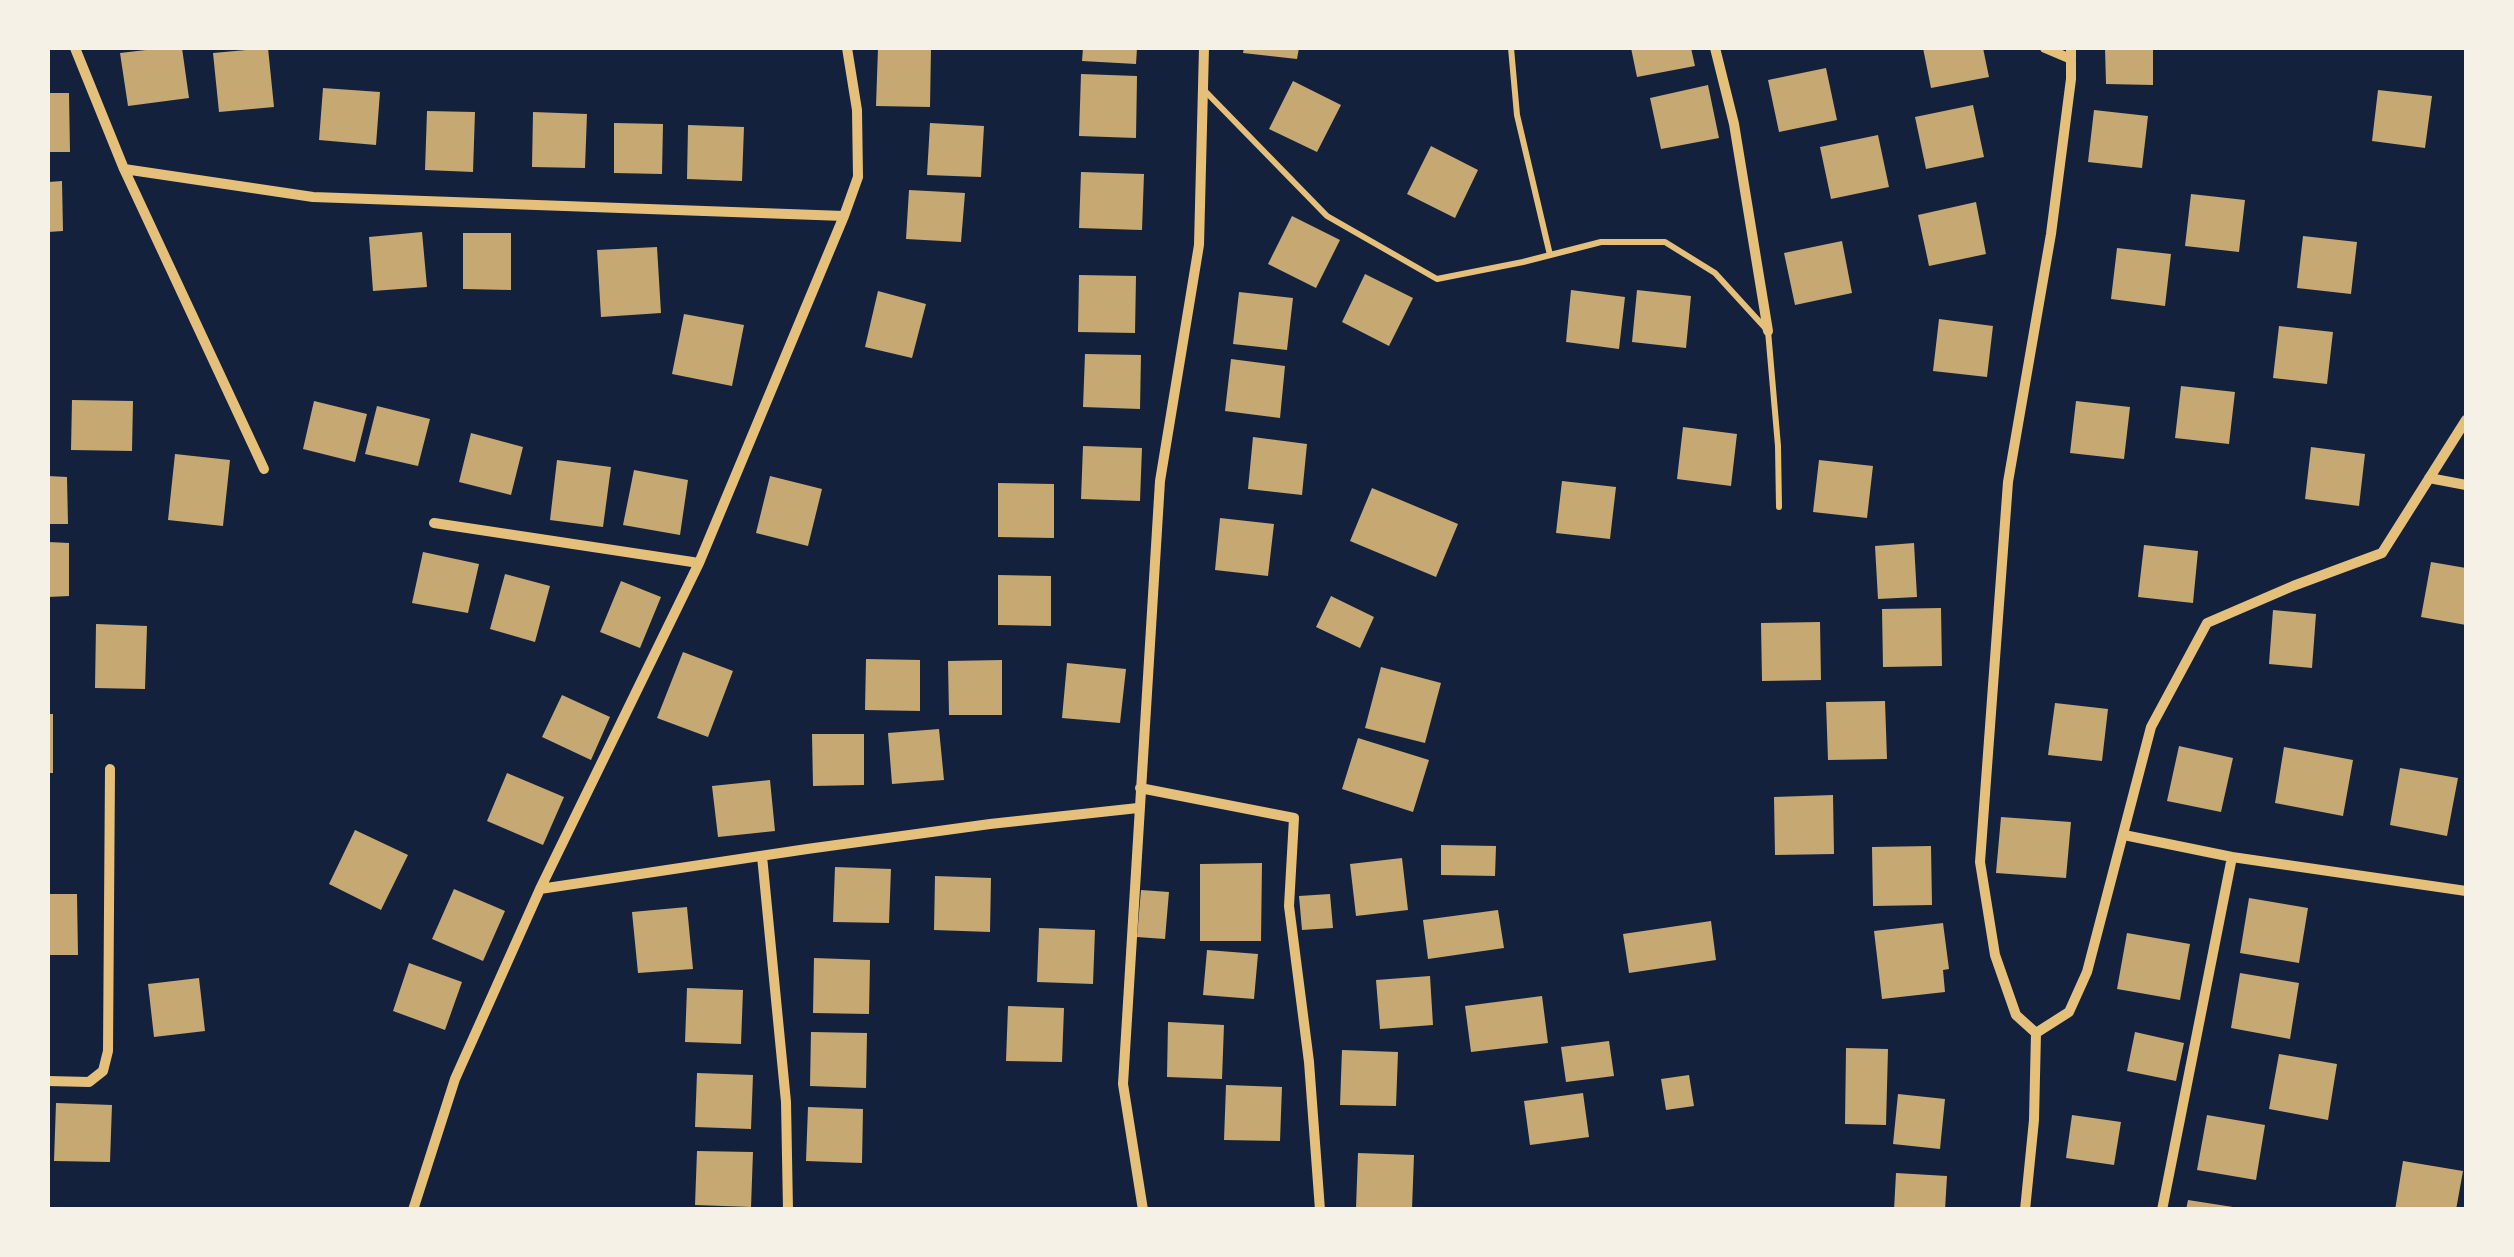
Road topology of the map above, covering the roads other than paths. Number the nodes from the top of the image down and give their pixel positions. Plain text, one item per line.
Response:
1 (76, 48) edge
2 (847, 48) edge
3 (1204, 48) edge
4 (1511, 48) edge
5 (1715, 48) edge
6 (2045, 48) edge
7 (2071, 53) edge
8 (1204, 89) junction
9 (124, 169) junction
10 (844, 216) junction
11 (1550, 255) junction
12 (1768, 331) junction
13 (2466, 420) edge
14 (264, 468) dead end
15 (2429, 478) junction
16 (2466, 485) edge
17 (1778, 507) dead end
18 (434, 523) dead end
19 (699, 563) junction
20 (110, 769) dead end
21 (1140, 788) junction
22 (1138, 808) junction
23 (2124, 836) junction
24 (762, 856) junction
25 (2232, 857) junction
26 (540, 890) junction
27 (2466, 891) edge
28 (2036, 1032) junction
29 (48, 1081) edge
30 (412, 1210) edge
31 (788, 1210) edge
32 (1143, 1210) edge
33 (1320, 1210) edge
34 (2025, 1210) edge
35 (2162, 1210) edge

1 - 9 street
2 - 10 street
3 - 8 street
4 - 11 lane
5 - 12 street
6 - 7 street
7 - 28 street
8 - 11 lane
8 - 21 street
9 - 10 street
9 - 14 street
10 - 19 street
11 - 12 lane
12 - 17 lane
13 - 15 street
15 - 16 street
15 - 23 street
18 - 19 street
19 - 26 street
20 - 29 street
21 - 22 street
21 - 33 street
22 - 24 street
22 - 32 street
23 - 25 street
23 - 28 street
24 - 26 street
24 - 31 street
25 - 27 street
25 - 35 street
26 - 30 street
28 - 34 street

